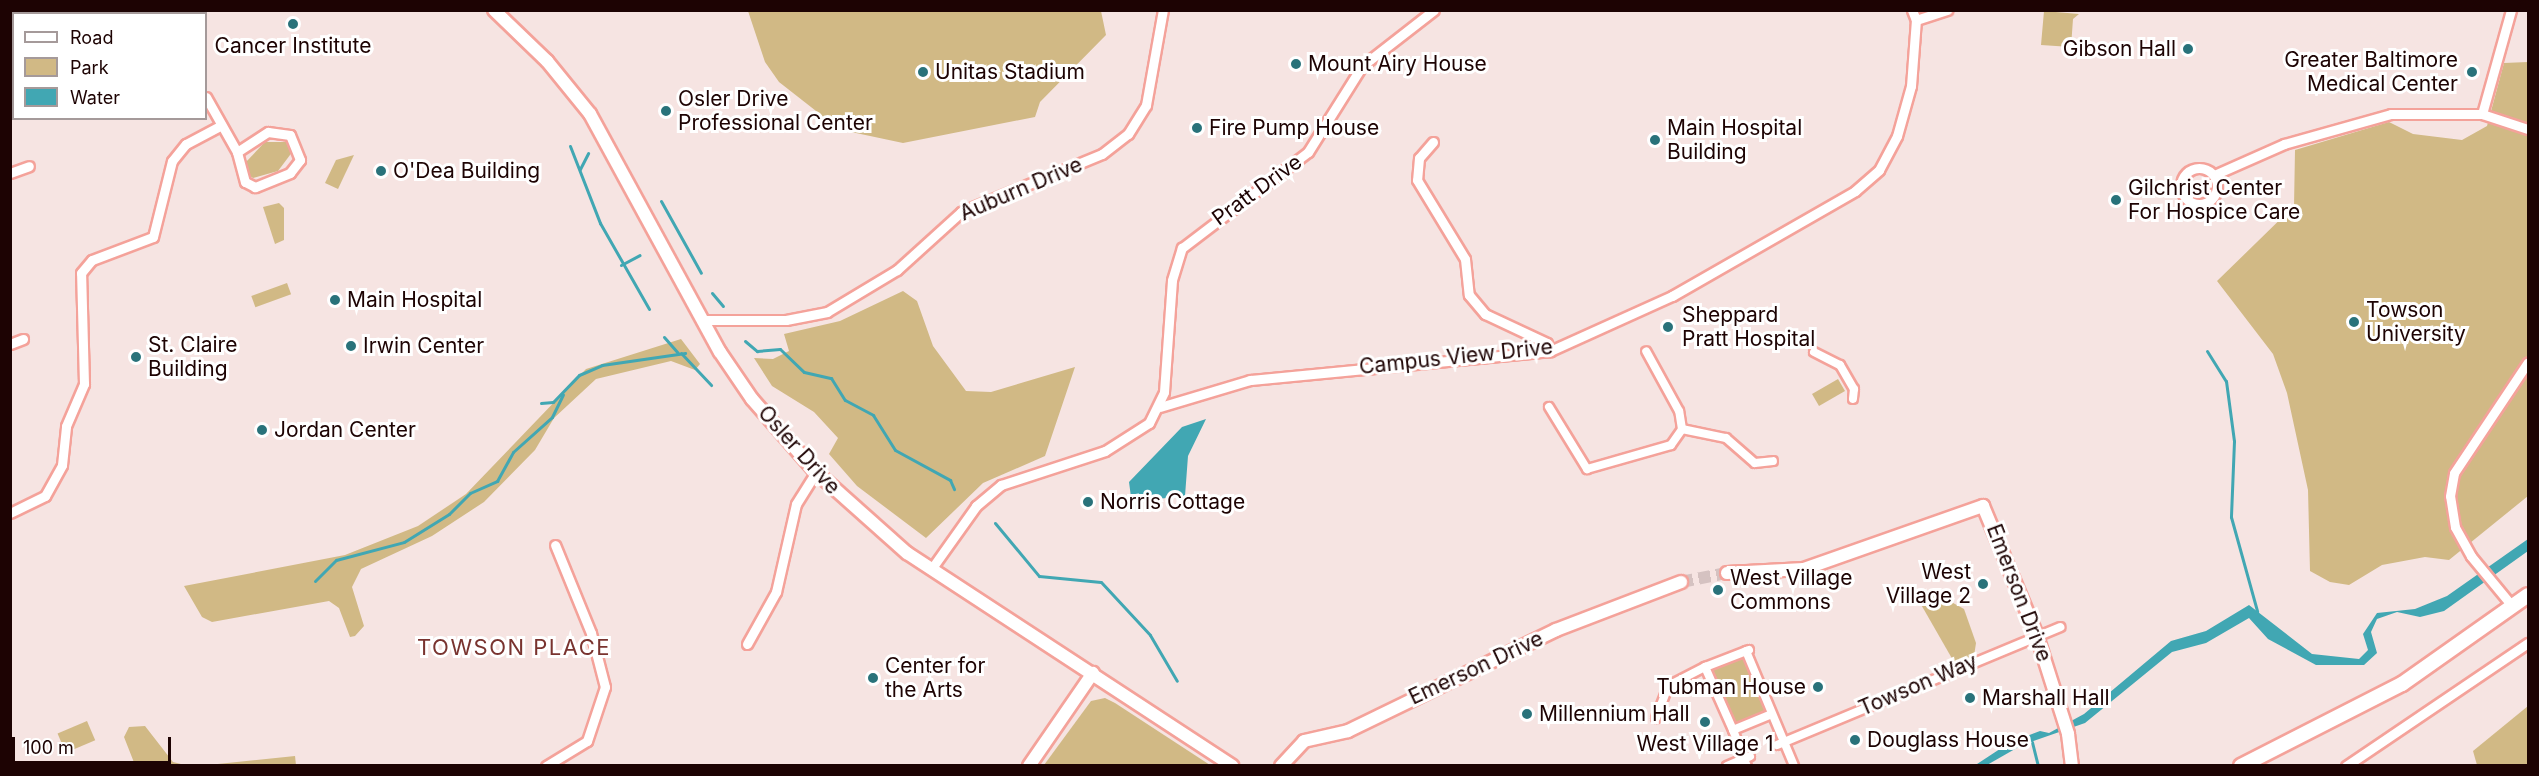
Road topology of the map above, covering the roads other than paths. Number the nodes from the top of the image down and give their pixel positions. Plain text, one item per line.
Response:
1 (494, 10) edge
2 (1163, 10) edge
3 (1434, 10) edge
4 (1947, 10) edge
5 (2511, 10) edge
6 (1914, 15) edge
7 (207, 99) edge
8 (2482, 114) junction
9 (221, 125) junction
10 (2529, 129) edge
11 (1433, 142) dead end
12 (237, 152) junction
13 (28, 166) dead end
14 (10, 173) edge
15 (2214, 175) junction
16 (703, 320) junction
17 (24, 339) dead end
18 (10, 344) edge
19 (1550, 351) junction
20 (1646, 351) dead end
21 (1814, 352) dead end
22 (2529, 362) edge
23 (1853, 399) dead end
24 (1160, 407) junction
25 (1549, 407) dead end
26 (1682, 429) junction
27 (1773, 461) dead end
28 (816, 472) junction
29 (10, 513) edge
30 (555, 545) dead end
31 (932, 568) junction
32 (1727, 573) tunnel mouth
33 (1681, 582) tunnel mouth
34 (2529, 595) edge
35 (2513, 607) junction
36 (2060, 627) dead end
37 (2037, 636) junction
38 (2529, 643) edge
39 (747, 644) dead end
40 (1705, 667) junction
41 (1093, 673) junction
42 (1772, 714) junction
43 (1656, 718) dead end
44 (1733, 730) junction
45 (1780, 743) junction
46 (1747, 760) edge
47 (546, 765) edge
48 (1029, 765) edge
49 (1233, 765) edge
50 (1281, 765) edge
51 (1727, 765) edge
52 (1794, 765) edge
53 (2072, 765) edge
54 (2241, 765) edge
55 (2346, 765) edge

1 - 16 street, Osler Drive
2 - 16 street, Auburn Drive
3 - 24 street, Pratt Drive
4 - 6 street
5 - 8 street
6 - 19 street, Campus View Drive
7 - 9 street
8 - 10 street
8 - 15 street
9 - 12 street
9 - 29 street
11 - 19 street
12 - 12 street
13 - 14 street
15 - 15 street
16 - 28 street, Osler Drive
17 - 18 street
19 - 24 street, Campus View Drive
20 - 26 street
21 - 23 street
22 - 35 street
24 - 31 street
25 - 26 street
26 - 27 street
28 - 31 street, Osler Drive
28 - 39 street
30 - 47 street
31 - 41 street, Osler Drive
32 - 37 street, Emerson Drive
33 - 50 street, Emerson Drive
34 - 35 main road
35 - 54 main road
36 - 37 street, Towson Way
37 - 45 street, Towson Way
37 - 53 street, Emerson Drive
38 - 55 street
40 - 42 street
40 - 43 street
40 - 44 street
41 - 48 street
41 - 49 street, Osler Drive
42 - 44 street
42 - 45 street
44 - 46 street
45 - 52 street
46 - 51 street

